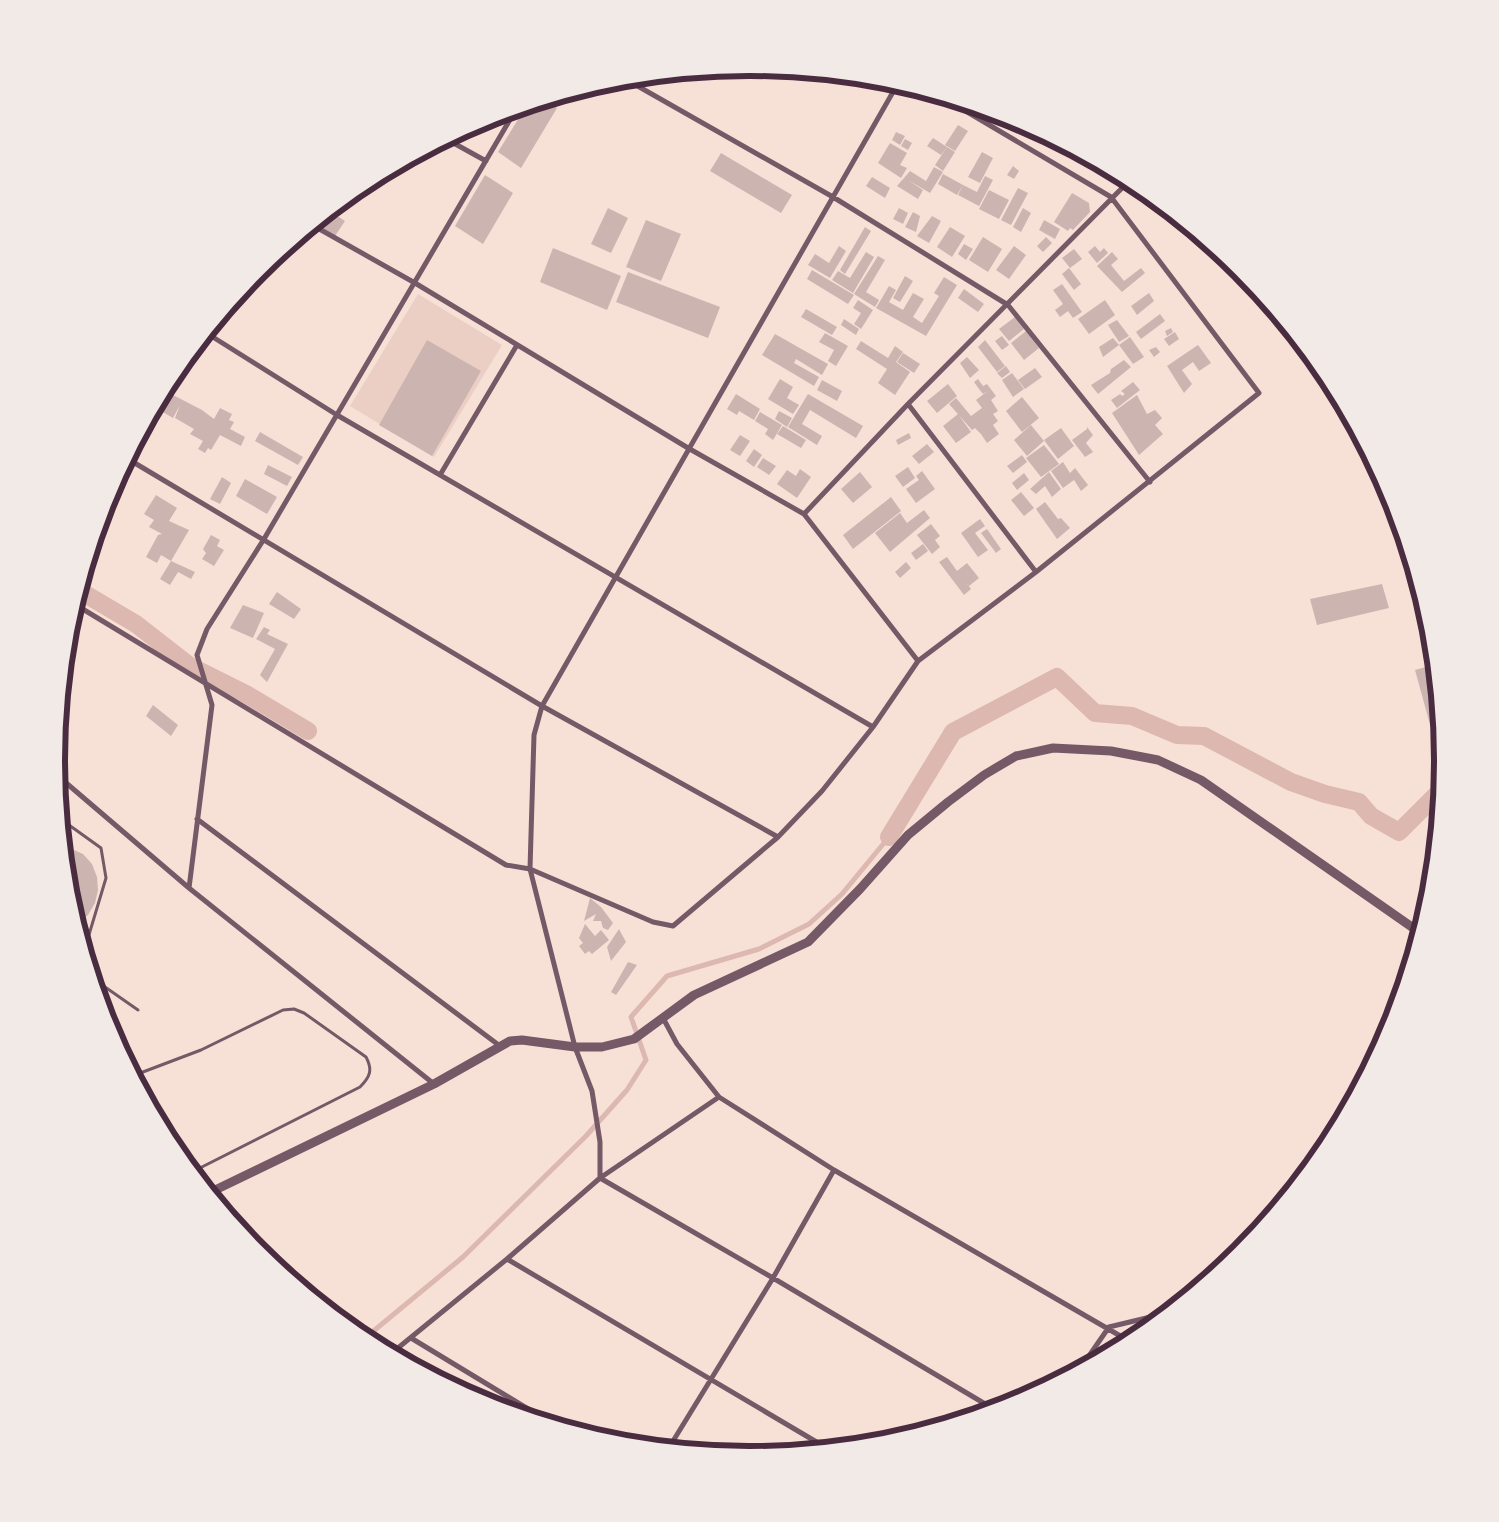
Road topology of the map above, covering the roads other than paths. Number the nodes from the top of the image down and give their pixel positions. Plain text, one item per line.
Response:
1 (638, 86) edge
2 (893, 92) edge
3 (968, 112) edge
4 (509, 121) edge
5 (455, 144) edge
6 (486, 161) junction
7 (1122, 187) edge
8 (834, 197) junction
9 (1111, 197) junction
10 (319, 229) edge
11 (414, 283) junction
12 (1008, 305) junction
13 (212, 337) edge
14 (517, 344) junction
15 (908, 404) junction
16 (337, 415) junction
17 (688, 448) junction
18 (134, 462) edge
19 (440, 475) junction
20 (1150, 482) junction
21 (804, 514) junction
22 (264, 539) junction
23 (1036, 572) junction
24 (615, 576) junction
25 (82, 609) edge
26 (918, 661) junction
27 (205, 684) junction
28 (542, 706) junction
29 (873, 727) junction
30 (65, 782) edge
31 (197, 819) junction
32 (68, 824) edge
33 (778, 837) junction
34 (530, 870) junction
35 (189, 888) junction
36 (1413, 928) edge
37 (88, 938) edge
38 (103, 985) edge
39 (138, 1010) dead end
40 (663, 1018) junction
41 (500, 1046) junction
42 (575, 1047) junction
43 (141, 1073) edge
44 (434, 1084) junction
45 (719, 1097) junction
46 (199, 1168) edge
47 (834, 1170) junction
48 (600, 1178) junction
49 (216, 1190) edge
50 (507, 1259) junction
51 (773, 1278) junction
52 (1147, 1318) edge
53 (1109, 1327) junction
54 (1122, 1335) edge
55 (411, 1338) junction
56 (398, 1348) edge
57 (1089, 1355) edge
58 (710, 1378) junction
59 (984, 1403) edge
60 (527, 1408) edge
61 (673, 1441) edge
62 (817, 1442) edge

1 - 8 street
2 - 8 street
3 - 9 street
4 - 6 street
5 - 6 street
6 - 11 street
7 - 9 street
8 - 12 street
8 - 17 street
9 - 12 street
9 - 20 street
10 - 11 street
11 - 14 street
11 - 16 street
12 - 15 street
12 - 20 street
13 - 16 street
14 - 17 street
14 - 19 street
15 - 21 street
15 - 23 street
16 - 19 street
16 - 22 street
17 - 21 street
17 - 24 street
18 - 22 street
19 - 24 street
20 - 23 street
21 - 26 street
22 - 27 street
22 - 28 street
23 - 26 street
24 - 28 street
24 - 29 street
25 - 27 street
26 - 29 street
27 - 31 street
27 - 34 street
28 - 33 street
28 - 34 street
29 - 33 street
30 - 35 street
31 - 35 street
31 - 41 street
32 - 37 lane
33 - 34 street
34 - 42 street
35 - 44 street
36 - 40 street
38 - 39 lane
40 - 42 street
40 - 45 street
41 - 42 street
41 - 44 street
42 - 48 street
43 - 46 lane
44 - 49 street
45 - 47 street
45 - 48 street
47 - 51 street
47 - 53 street
48 - 50 street
48 - 51 street
50 - 55 street
50 - 58 street
51 - 58 street
51 - 59 street
52 - 53 street
53 - 54 street
53 - 57 street
55 - 56 street
55 - 60 street
58 - 61 street
58 - 62 street

